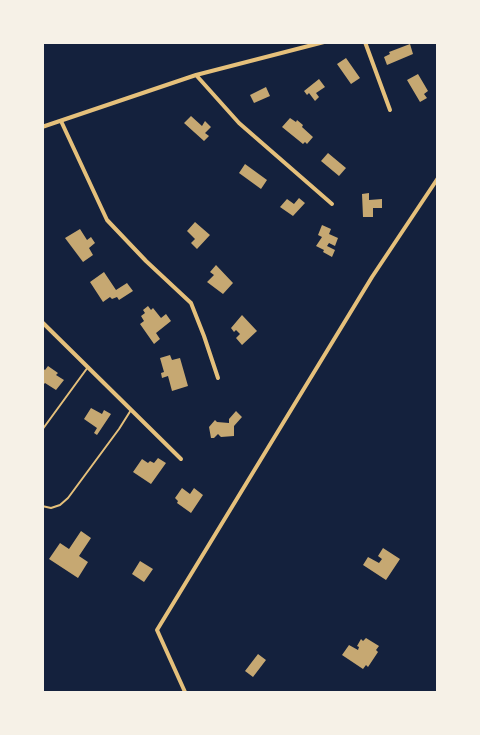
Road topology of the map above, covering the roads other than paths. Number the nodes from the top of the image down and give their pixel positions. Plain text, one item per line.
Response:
1 (324, 42) edge
2 (365, 42) edge
3 (196, 76) junction
4 (390, 110) dead end
5 (61, 121) junction
6 (42, 127) edge
7 (438, 178) edge
8 (332, 204) dead end
9 (42, 322) edge
10 (88, 367) junction
11 (218, 378) dead end
12 (131, 410) junction
13 (42, 430) edge
14 (181, 459) dead end
15 (42, 506) edge
16 (185, 692) edge

1 - 3 street
2 - 4 street
3 - 5 street
3 - 8 street
5 - 6 street
5 - 11 street
7 - 16 street
9 - 10 street
10 - 12 street
10 - 13 lane
12 - 14 street
12 - 15 lane

